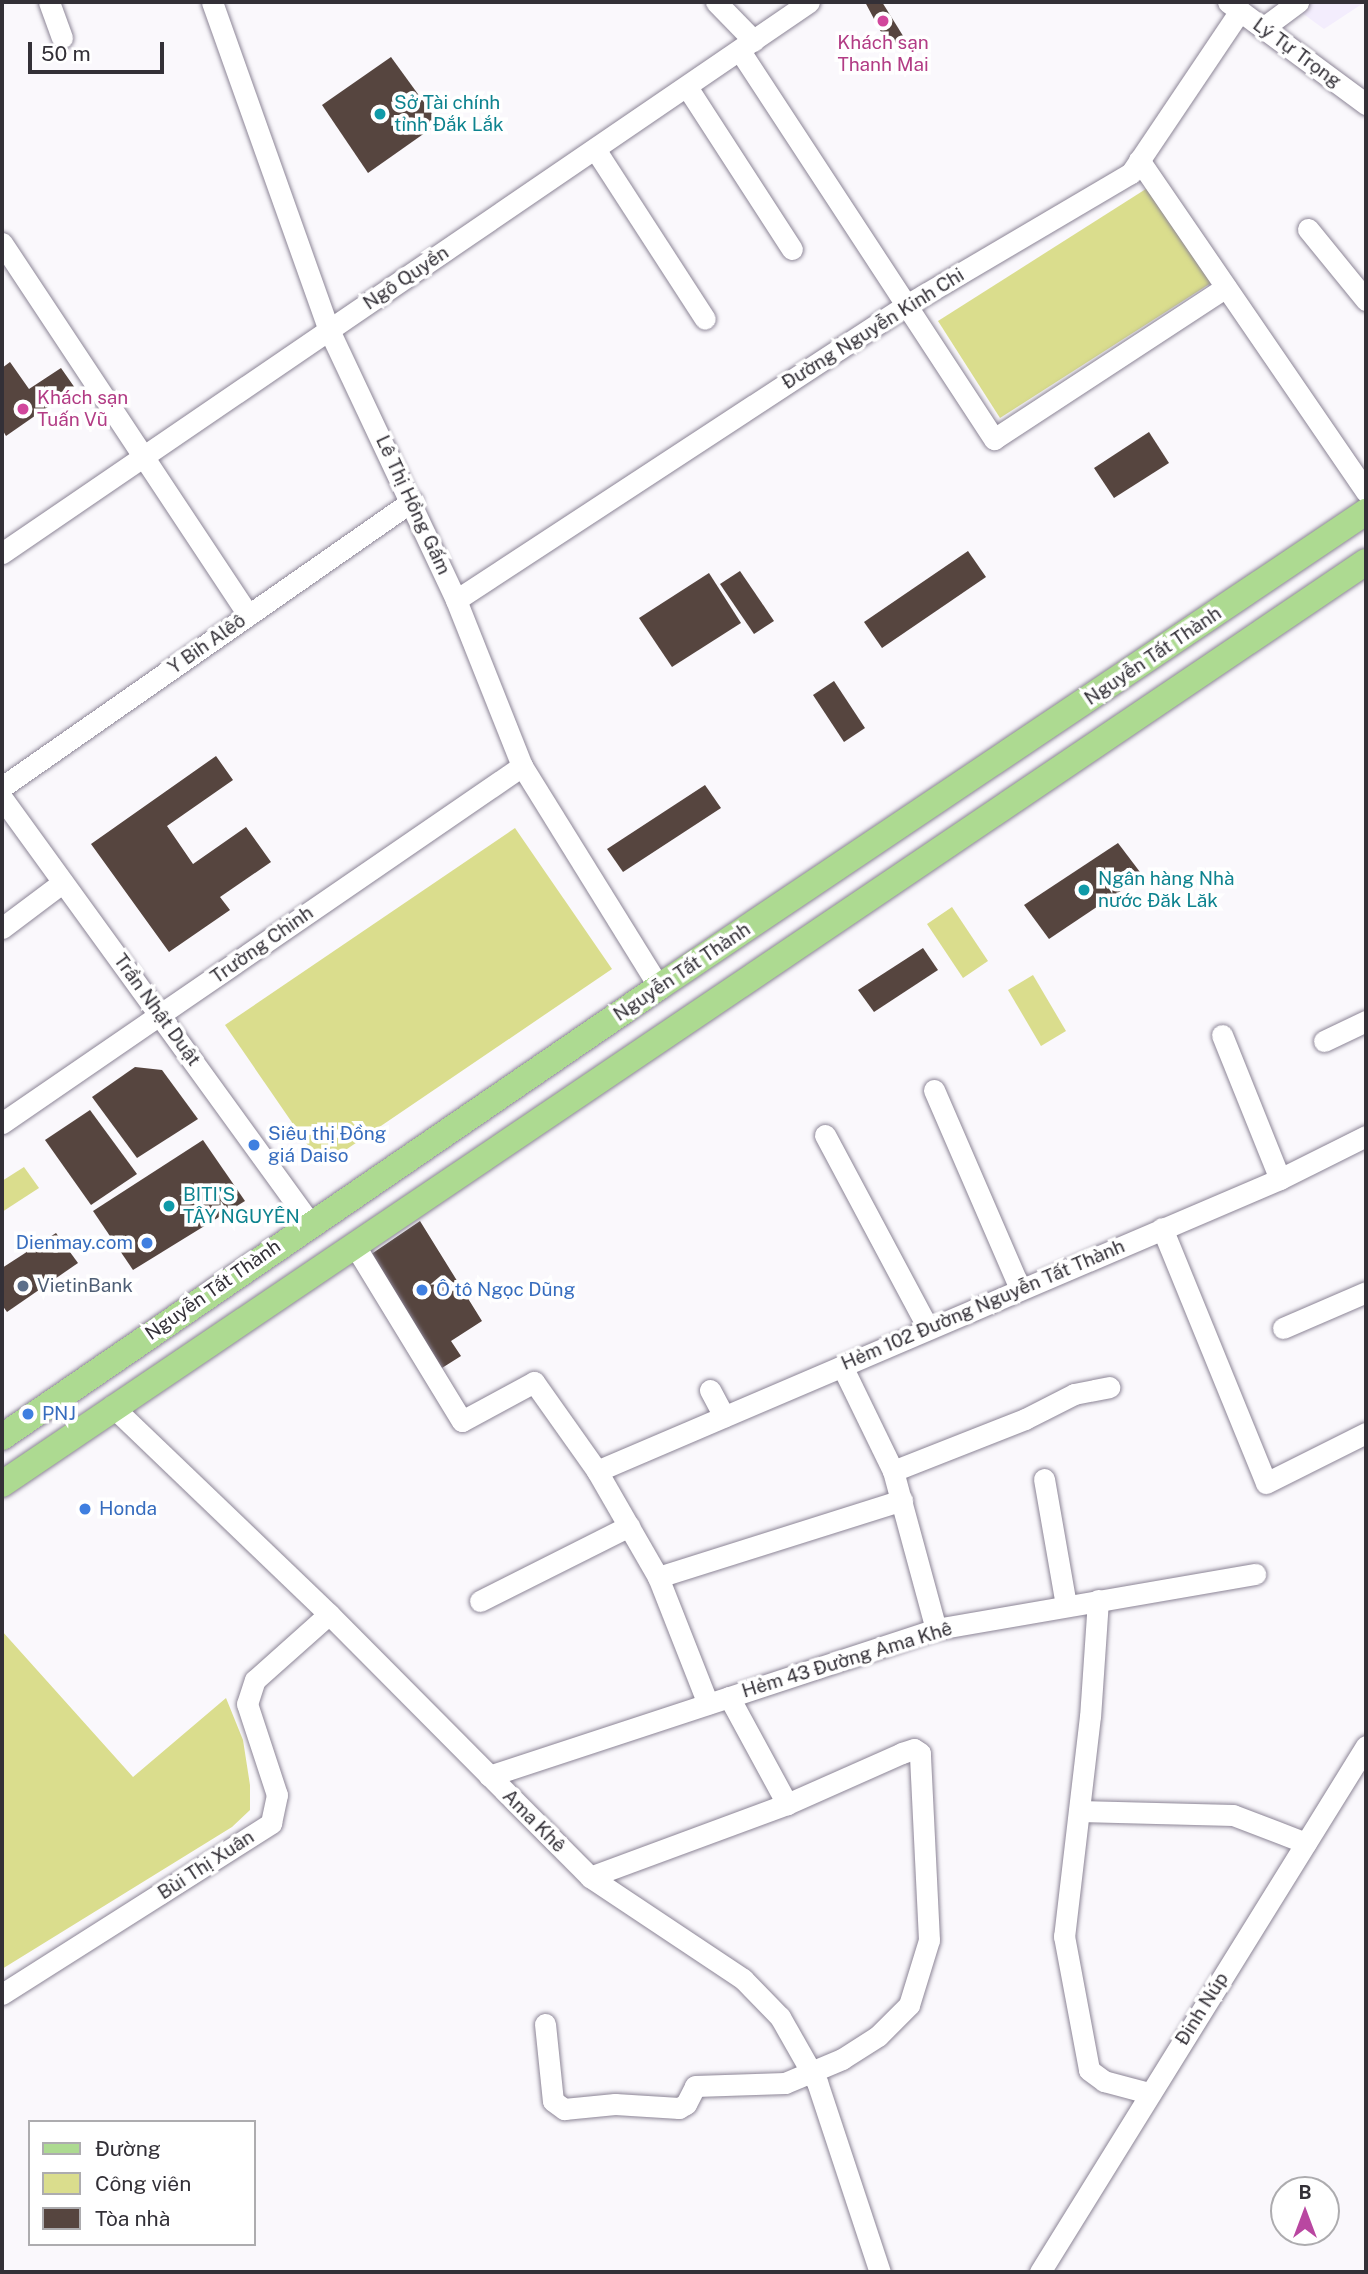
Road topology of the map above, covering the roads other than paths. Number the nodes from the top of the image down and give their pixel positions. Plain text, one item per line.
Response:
1 (49, 2) edge
2 (212, 2) edge
3 (716, 2) edge
4 (809, 2) edge
5 (1298, 2) edge
6 (1234, 6) edge
7 (1263, 28) junction
8 (62, 38) dead end
9 (747, 46) junction
10 (687, 87) junction
11 (1366, 104) edge
12 (595, 149) junction
13 (1139, 160) junction
14 (1308, 229) dead end
15 (2, 243) edge
16 (792, 249) dead end
17 (1226, 287) junction
18 (1366, 300) edge
19 (905, 306) junction
20 (705, 318) dead end
21 (329, 330) junction
22 (144, 455) junction
23 (1366, 492) edge
24 (412, 501) junction
25 (1366, 512) edge
26 (2, 553) edge
27 (1366, 562) edge
28 (456, 600) junction
29 (248, 615) junction
30 (523, 766) junction
31 (2, 787) edge
32 (2, 798) edge
33 (63, 882) junction
34 (2, 928) edge
35 (659, 987) junction
36 (161, 1014) junction
37 (1366, 1021) edge
38 (1222, 1035) dead end
39 (1324, 1041) dead end
40 (934, 1090) dead end
41 (2, 1123) edge
42 (825, 1135) dead end
43 (1366, 1136) edge
44 (1280, 1179) junction
45 (310, 1223) junction
46 (1162, 1228) junction
47 (355, 1246) junction
48 (1020, 1289) junction
49 (1366, 1292) edge
50 (928, 1328) junction
51 (1283, 1328) dead end
52 (842, 1366) junction
53 (90, 1376) junction
54 (1109, 1387) dead end
55 (710, 1390) dead end
56 (112, 1406) junction
57 (724, 1416) junction
58 (1366, 1433) edge
59 (2, 1437) edge
60 (597, 1471) junction
61 (893, 1471) junction
62 (1044, 1479) dead end
63 (2, 1484) edge
64 (902, 1500) junction
65 (629, 1526) junction
66 (1255, 1574) dead end
67 (658, 1577) junction
68 (1098, 1600) junction
69 (480, 1601) dead end
70 (1066, 1605) junction
71 (329, 1614) junction
72 (936, 1629) junction
73 (729, 1697) junction
74 (708, 1704) junction
75 (1366, 1746) edge
76 (489, 1776) junction
77 (787, 1804) junction
78 (1079, 1811) junction
79 (1306, 1843) junction
80 (590, 1877) junction
81 (2, 1994) edge
82 (545, 2024) dead end
83 (811, 2072) junction
84 (1149, 2093) junction
85 (880, 2272) edge
86 (1041, 2272) edge

1 - 8 street
2 - 21 street, Lê Thị Hồng Gấm
3 - 9 street
4 - 9 street, Ngô Quyền
5 - 7 street
6 - 7 street, Lý Tự Trọng
6 - 13 street, Đường Nguyễn Kinh Chi
7 - 11 street, Lý Tự Trọng
9 - 10 street, Ngô Quyền
9 - 19 street
10 - 12 street, Ngô Quyền
10 - 16 street
12 - 20 street
12 - 21 street, Ngô Quyền
13 - 17 street
13 - 19 street, Đường Nguyễn Kinh Chi
14 - 18 street
15 - 22 street
17 - 19 street
17 - 23 street
19 - 28 street, Đường Nguyễn Kinh Chi
21 - 22 street, Ngô Quyền
21 - 24 street, Lê Thị Hồng Gấm
22 - 26 street, Ngô Quyền
22 - 29 street
24 - 28 street, Lê Thị Hồng Gấm
24 - 29 street, Y Bih Alêô
25 - 35 main road, Nguyễn Tất Thành
27 - 47 main road, Nguyễn Tất Thành
28 - 30 street, Lê Thị Hồng Gấm
29 - 31 street, Y Bih Alêô
30 - 35 street, Lê Thị Hồng Gấm
30 - 36 street, Trường Chinh
32 - 33 street, Trần Nhật Duật
33 - 34 street
33 - 36 street, Trần Nhật Duật
35 - 45 main road, Nguyễn Tất Thành
36 - 41 street, Trường Chinh
36 - 45 street, Trần Nhật Duật
37 - 39 street
38 - 44 street
40 - 48 street
42 - 50 street
43 - 44 street, Hẻm 102 Đường Nguyễn Tất Thành
44 - 46 street, Hẻm 102 Đường Nguyễn Tất Thành
45 - 53 main road, Nguyễn Tất Thành
46 - 48 street, Hẻm 102 Đường Nguyễn Tất Thành
46 - 58 street
47 - 56 main road, Nguyễn Tất Thành
47 - 60 street
48 - 50 street, Hẻm 102 Đường Nguyễn Tất Thành
49 - 51 street
50 - 52 street, Hẻm 102 Đường Nguyễn Tất Thành
52 - 57 street, Hẻm 102 Đường Nguyễn Tất Thành
52 - 61 street
53 - 56 main road
53 - 59 main road, Nguyễn Tất Thành
54 - 61 street
55 - 57 street
56 - 63 main road, Nguyễn Tất Thành
56 - 71 street, Ama Khê
57 - 60 street, Hẻm 102 Đường Nguyễn Tất Thành
60 - 65 street
61 - 64 street
62 - 70 street
64 - 67 street
64 - 72 street
65 - 67 street
65 - 69 street
66 - 68 street, Hẻm 43 Đường Ama Khê
67 - 74 street
68 - 70 street, Hẻm 43 Đường Ama Khê
68 - 78 street
70 - 72 street, Hẻm 43 Đường Ama Khê
71 - 76 street, Ama Khê
71 - 81 street, Bùi Thị Xuân
72 - 73 street, Hẻm 43 Đường Ama Khê
73 - 74 street, Hẻm 43 Đường Ama Khê
73 - 77 street
74 - 76 street, Hẻm 43 Đường Ama Khê
75 - 79 street, Đinh Núp
76 - 80 street, Ama Khê
77 - 80 street
77 - 83 street
78 - 79 street
78 - 84 street
79 - 84 street, Đinh Núp
80 - 83 street, Ama Khê
82 - 83 street
83 - 85 street, Ama Khê
84 - 86 street, Đinh Núp

